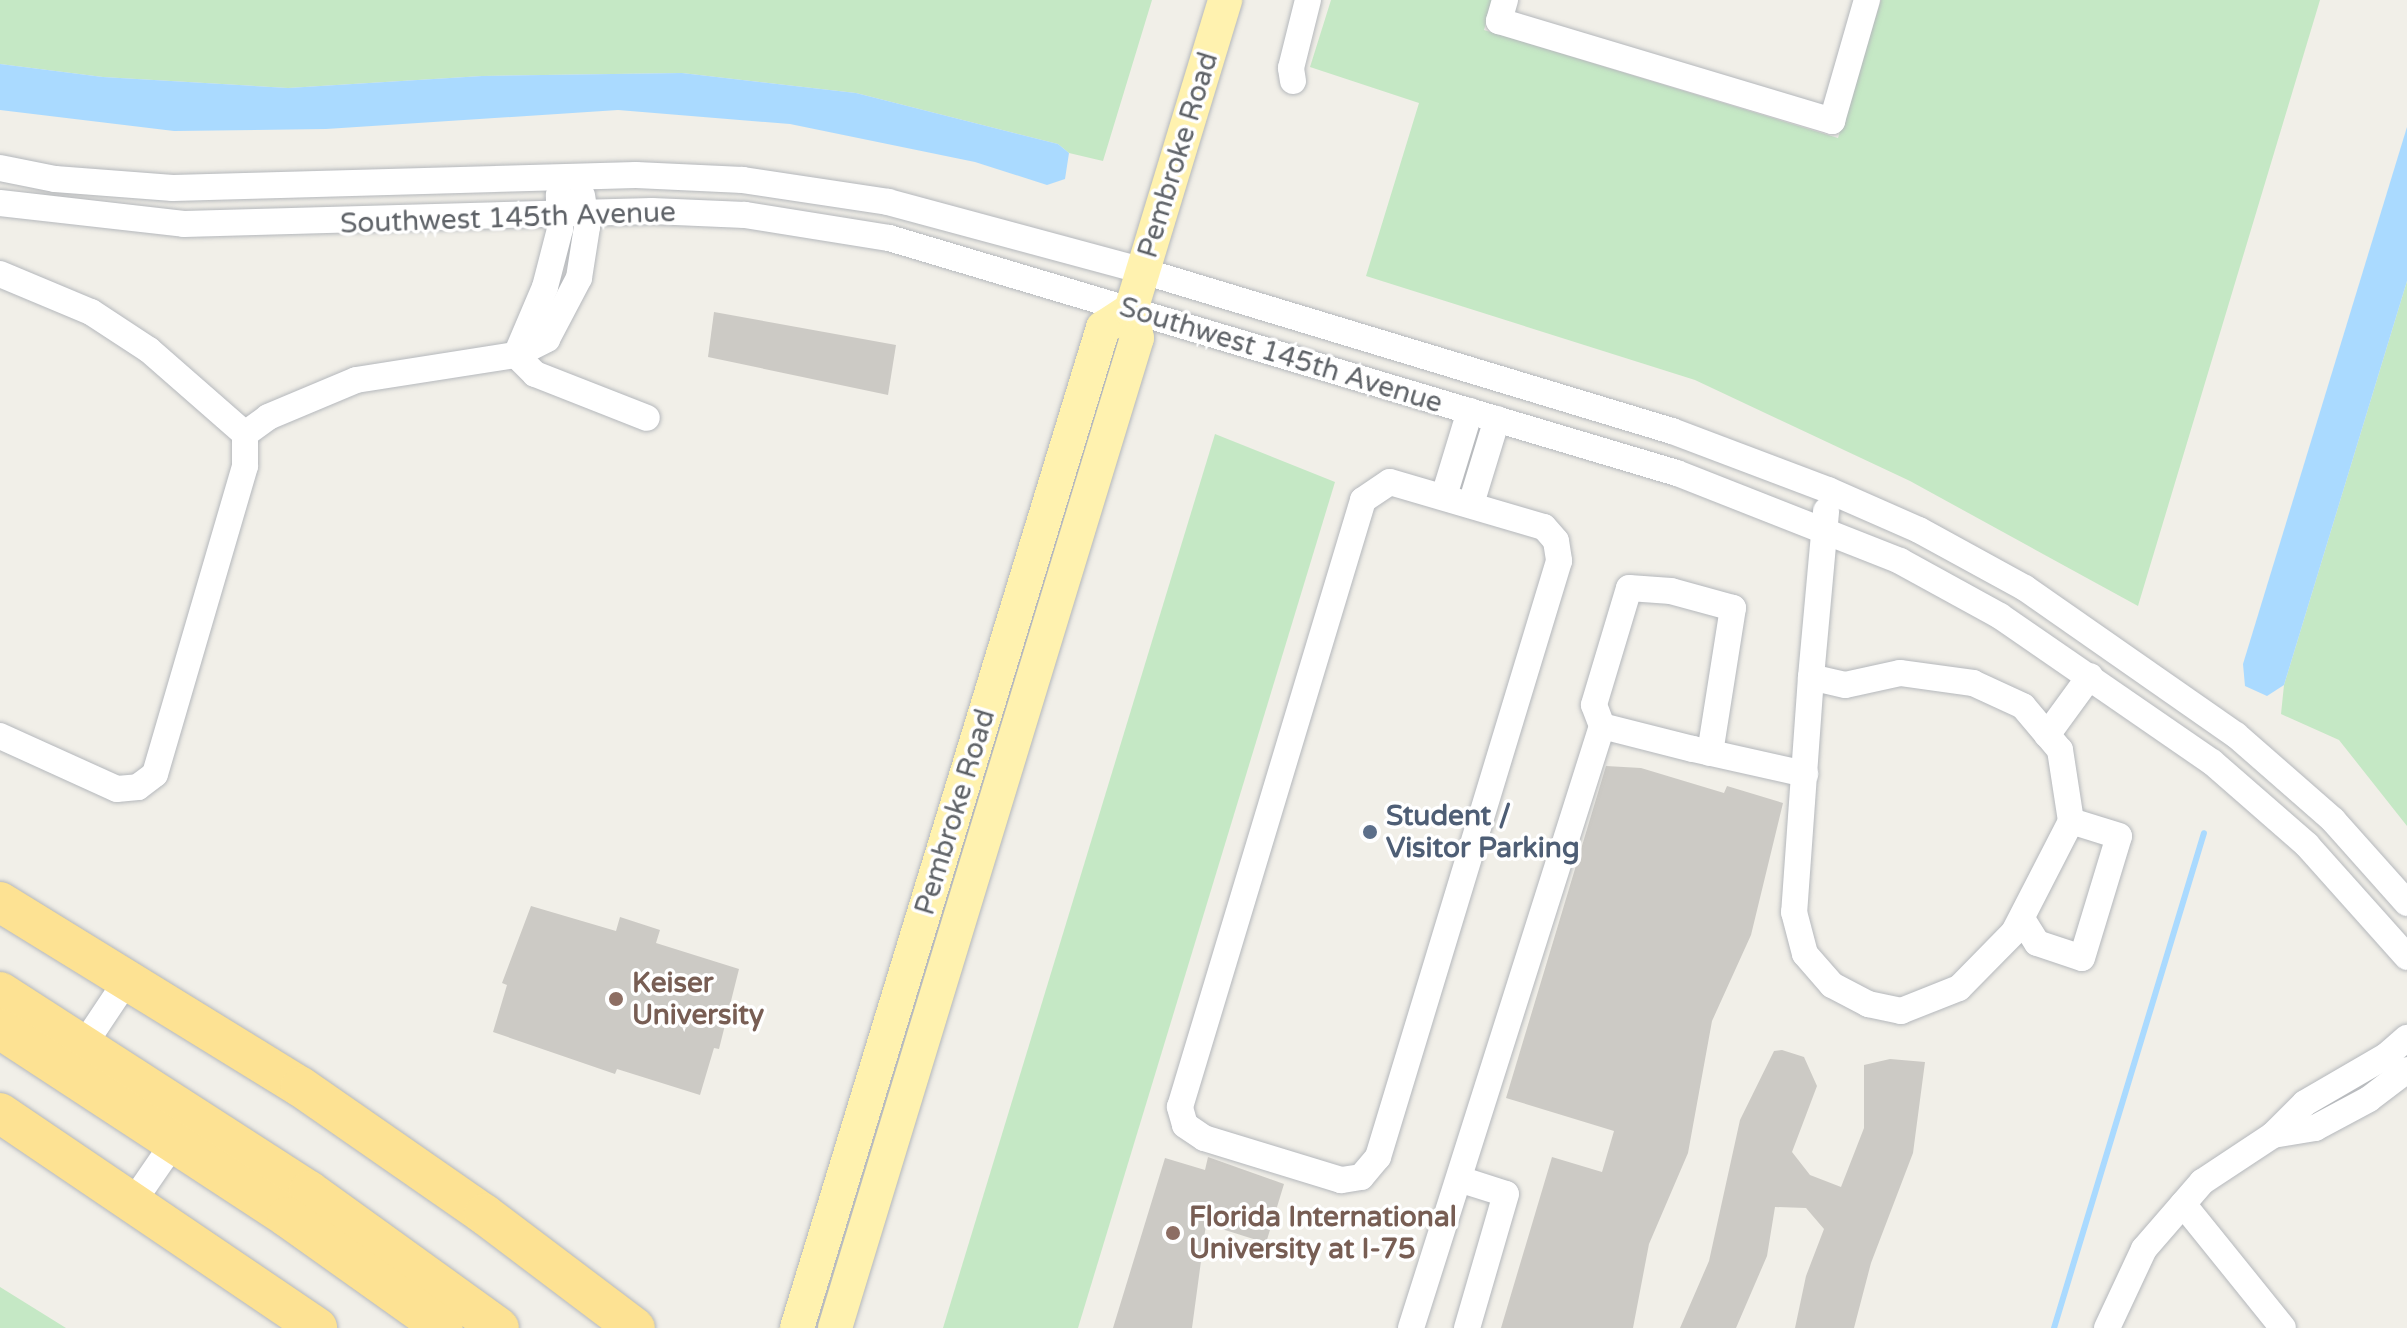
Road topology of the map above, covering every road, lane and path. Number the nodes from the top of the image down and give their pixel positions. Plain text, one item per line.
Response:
1 (1225, 0) edge
2 (1308, 0) edge
3 (1505, 0) edge
4 (1867, 0) edge
5 (1293, 81) dead end
6 (0, 168) edge
7 (569, 176) junction
8 (0, 203) edge
9 (572, 211) junction
10 (1143, 271) junction
11 (0, 274) edge
12 (1131, 310) junction
13 (516, 355) junction
14 (1470, 411) junction
15 (647, 418) dead end
16 (1497, 419) junction
17 (245, 434) junction
18 (1828, 490) junction
19 (1444, 496) junction
20 (1471, 504) junction
21 (1824, 528) junction
22 (2090, 676) junction
23 (1811, 677) junction
24 (1602, 726) junction
25 (2047, 735) junction
26 (0, 736) edge
27 (1710, 753) junction
28 (1805, 774) junction
29 (2071, 821) junction
30 (0, 902) edge
31 (2407, 903) edge
32 (2022, 919) junction
33 (2407, 957) edge
34 (127, 980) junction
35 (0, 992) edge
36 (0, 1029) edge
37 (2407, 1038) edge
38 (85, 1043) junction
39 (2407, 1070) edge
40 (0, 1113) edge
41 (2273, 1135) junction
42 (175, 1141) junction
43 (1459, 1179) junction
44 (133, 1202) junction
45 (2183, 1204) junction
46 (317, 1328) edge
47 (443, 1328) edge
48 (499, 1328) edge
49 (635, 1328) edge
50 (797, 1328) edge
51 (835, 1328) edge
52 (1411, 1328) edge
53 (1467, 1328) edge
54 (2107, 1328) edge
55 (2283, 1328) edge

1 - 10 main road, Pembroke Road
2 - 5 street
3 - 4 street
6 - 7 street, Southwest 145th Avenue
7 - 9 street
7 - 10 street, Southwest 145th Avenue
8 - 9 street, Southwest 145th Avenue
9 - 12 street, Southwest 145th Avenue
9 - 13 street
10 - 12 main road, Pembroke Road
10 - 18 street, Southwest 145th Avenue
11 - 17 street
12 - 14 street, Southwest 145th Avenue
12 - 50 main road, Pembroke Road
12 - 51 main road, Pembroke Road
13 - 15 street
13 - 17 street
14 - 16 street, Southwest 145th Avenue
14 - 19 street
16 - 20 street
16 - 21 street, Southwest 145th Avenue
17 - 26 street
18 - 21 street
18 - 31 street, Southwest 145th Avenue
19 - 20 street
19 - 20 street
21 - 22 street, Southwest 145th Avenue
21 - 23 street
22 - 25 street
22 - 33 street, Southwest 145th Avenue
23 - 25 street
23 - 28 street
24 - 27 street
24 - 27 street
24 - 43 street
25 - 29 street
27 - 28 street
28 - 32 street
29 - 32 street
29 - 32 street
30 - 34 highway
34 - 38 street
34 - 49 highway
35 - 38 highway
36 - 42 highway
37 - 41 street
38 - 48 highway
39 - 41 street
40 - 44 highway
41 - 45 street
42 - 44 street
42 - 47 highway
43 - 52 street
43 - 53 street
44 - 46 highway
45 - 54 street
45 - 55 street

